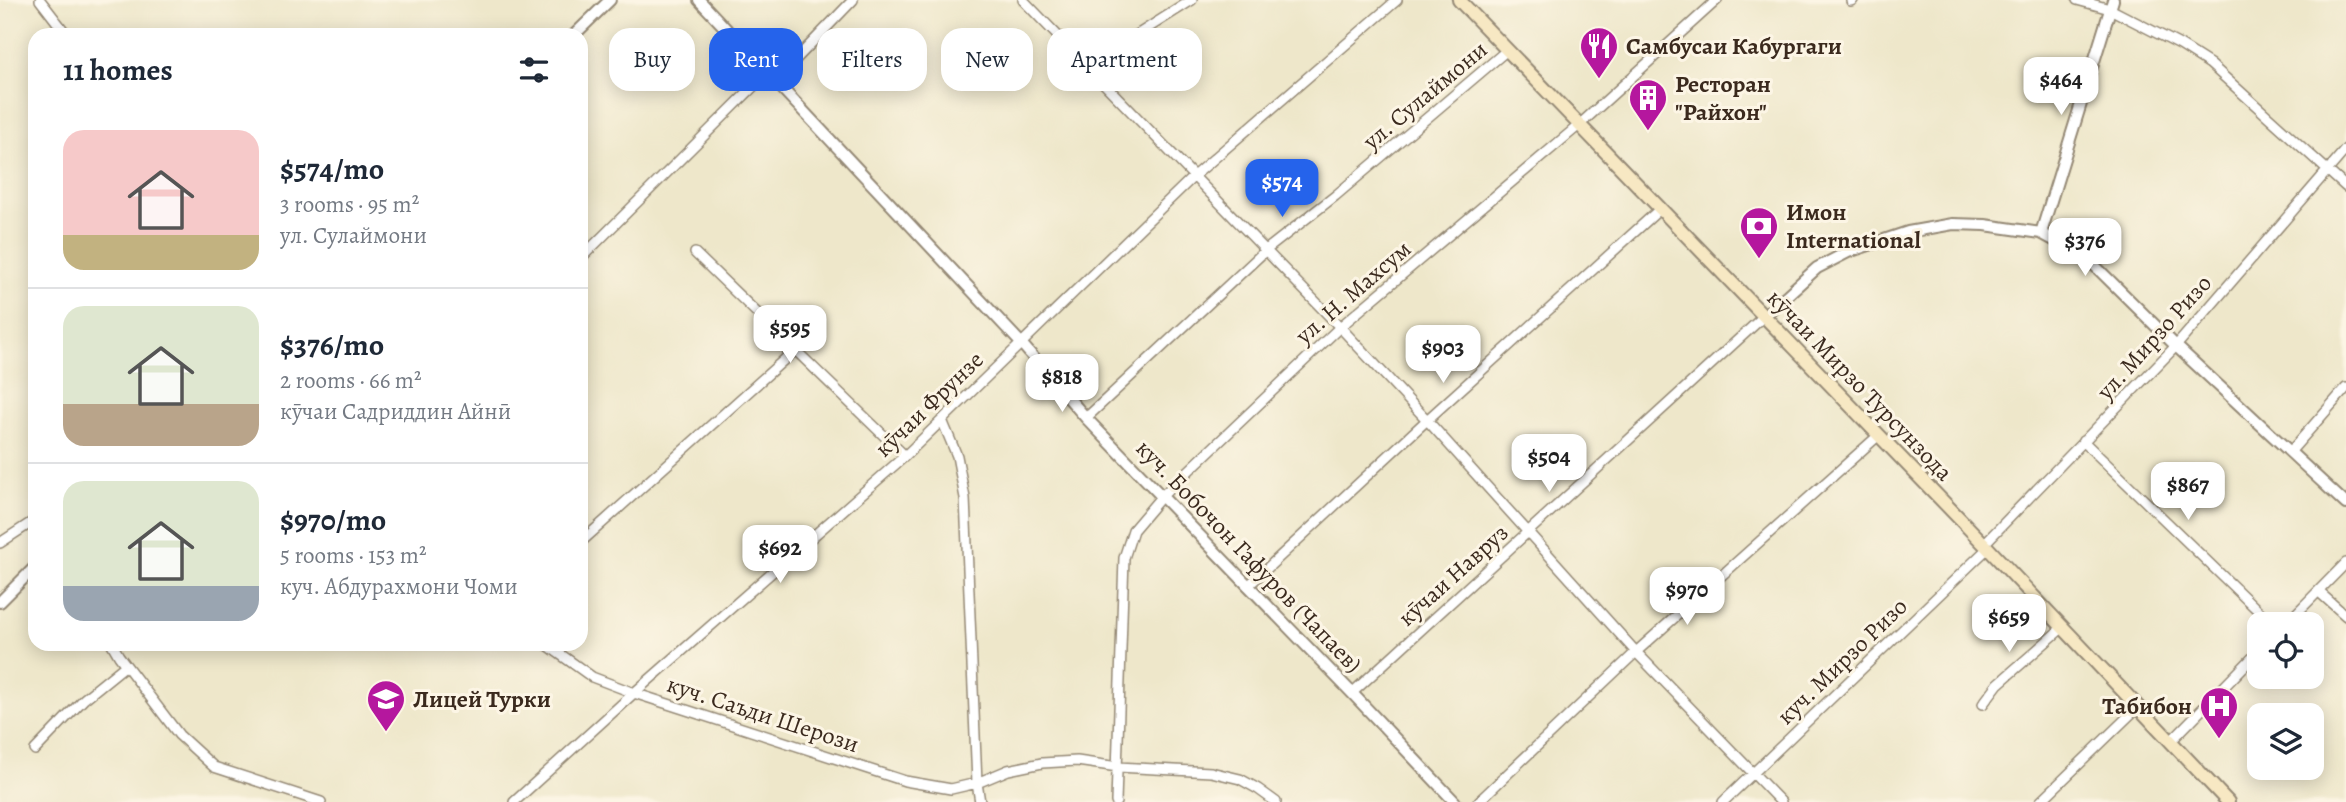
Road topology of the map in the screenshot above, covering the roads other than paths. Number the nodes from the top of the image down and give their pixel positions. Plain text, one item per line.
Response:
1 (40, 0) edge
2 (610, 0) edge
3 (699, 0) edge
4 (853, 0) edge
5 (1023, 0) edge
6 (1192, 0) edge
7 (1397, 0) edge
8 (1459, 0) edge
9 (1717, 0) edge
10 (2077, 0) edge
11 (2111, 4) edge
12 (61, 28) edge
13 (581, 28) edge
14 (725, 28) edge
15 (1049, 28) edge
16 (1148, 28) edge
17 (803, 47) edge
18 (1506, 51) junction
19 (756, 91) edge
20 (784, 91) edge
21 (1113, 91) edge
22 (1578, 125) junction
23 (2346, 149) edge
24 (2327, 169) junction
25 (1195, 175) junction
26 (2346, 187) edge
27 (1661, 208) junction
28 (2041, 233) junction
29 (1266, 250) junction
30 (588, 251) edge
31 (695, 253) dead end
32 (1764, 316) junction
33 (1340, 327) junction
34 (1020, 342) junction
35 (2176, 346) junction
36 (795, 350) junction
37 (2346, 388) edge
38 (1086, 418) junction
39 (942, 420) junction
40 (1427, 420) junction
41 (1879, 435) junction
42 (2083, 441) junction
43 (2290, 452) junction
44 (905, 456) junction
45 (1161, 497) junction
46 (2346, 504) edge
47 (28, 525) edge
48 (1527, 533) junction
49 (588, 536) edge
50 (0, 543) edge
51 (1986, 546) junction
52 (2346, 563) edge
53 (28, 574) edge
54 (1248, 586) junction
55 (2319, 592) junction
56 (0, 602) edge
57 (2260, 612) edge
58 (2298, 612) edge
59 (2346, 616) edge
60 (2063, 627) junction
61 (117, 651) edge
62 (556, 651) edge
63 (1636, 652) junction
64 (2247, 663) edge
65 (126, 665) junction
66 (634, 693) junction
67 (1352, 693) junction
68 (1983, 704) dead end
69 (2138, 707) junction
70 (2171, 741) junction
71 (35, 750) dead end
72 (1118, 767) junction
73 (1753, 774) junction
74 (977, 783) junction
75 (321, 802) edge
76 (515, 802) edge
77 (980, 802) edge
78 (1116, 802) edge
79 (1276, 802) edge
80 (1454, 802) edge
81 (1478, 802) edge
82 (1723, 802) edge
83 (1781, 802) edge
84 (2040, 802) edge
85 (2228, 802) edge

1 - 12 street
2 - 13 street
3 - 14 street, куч. Бобочон Гафуров (Чапаев)
4 - 17 street
5 - 15 street
6 - 16 street
7 - 25 street, кӯчаи Фрунзе
8 - 18 main road, кӯчаи Мирзо Турсунзода
9 - 22 street, ул. Н. Махсум
10 - 11 street
11 - 24 street
11 - 28 street
18 - 22 main road, кӯчаи Мирзо Турсунзода
18 - 29 street, ул. Сулаймони
19 - 30 street
20 - 34 street, куч. Бобочон Гафуров (Чапаев)
21 - 25 street
22 - 27 main road, кӯчаи Мирзо Турсунзода
22 - 33 street, ул. Н. Махсум
23 - 24 street, ул. Мирзо Ризо
24 - 26 street
24 - 35 street, ул. Мирзо Ризо
25 - 29 street
25 - 34 street, кӯчаи Фрунзе
27 - 32 main road, кӯчаи Мирзо Турсунзода
27 - 40 street
28 - 32 street
28 - 35 street
29 - 33 street
29 - 38 street, ул. Сулаймони
31 - 36 street
32 - 41 main road, кӯчаи Мирзо Турсунзода
32 - 48 street, кӯчаи Навруз
33 - 40 street
33 - 45 street, ул. Н. Махсум
34 - 38 street, куч. Бобочон Гафуров (Чапаев)
34 - 39 street, кӯчаи Фрунзе
35 - 42 street, ул. Мирзо Ризо
35 - 43 street
36 - 44 street
36 - 49 street
37 - 43 street
38 - 45 street, куч. Бобочон Гафуров (Чапаев)
39 - 44 street, кӯчаи Фрунзе
39 - 74 street
40 - 48 street
40 - 54 street
41 - 51 main road, кӯчаи Мирзо Турсунзода
41 - 63 street
42 - 51 street, ул. Мирзо Ризо
42 - 57 street
43 - 46 street
44 - 66 street, кӯчаи Фрунзе
45 - 54 street, куч. Бобочон Гафуров (Чапаев)
45 - 72 street, ул. Н. Махсум
47 - 50 street
48 - 63 street
48 - 67 street, кӯчаи Навруз
51 - 60 main road, кӯчаи Мирзо Турсунзода
51 - 73 street, куч. Мирзо Ризо
52 - 55 street
53 - 56 street
54 - 67 street, куч. Бобочон Гафуров (Чапаев)
55 - 58 street
55 - 59 street
60 - 68 street
60 - 69 main road, кӯчаи Мирзо Турсунзода
61 - 65 street
62 - 66 street, куч. Саъди Шерози
63 - 73 street
63 - 81 street
64 - 70 street
65 - 71 street
65 - 75 street
66 - 74 street, куч. Саъди Шерози
66 - 76 street, кӯчаи Фрунзе
67 - 80 street, куч. Бобочон Гафуров (Чапаев)
69 - 70 main road, кӯчаи Мирзо Турсунзода
69 - 84 street
70 - 85 main road, кӯчаи Мирзо Турсунзода
72 - 74 street, куч. Саъди Шерози
72 - 78 street, ул. Н. Махсум
72 - 79 street, куч. Саъди Шерози
73 - 82 street, куч. Мирзо Ризо
73 - 83 street
74 - 77 street

